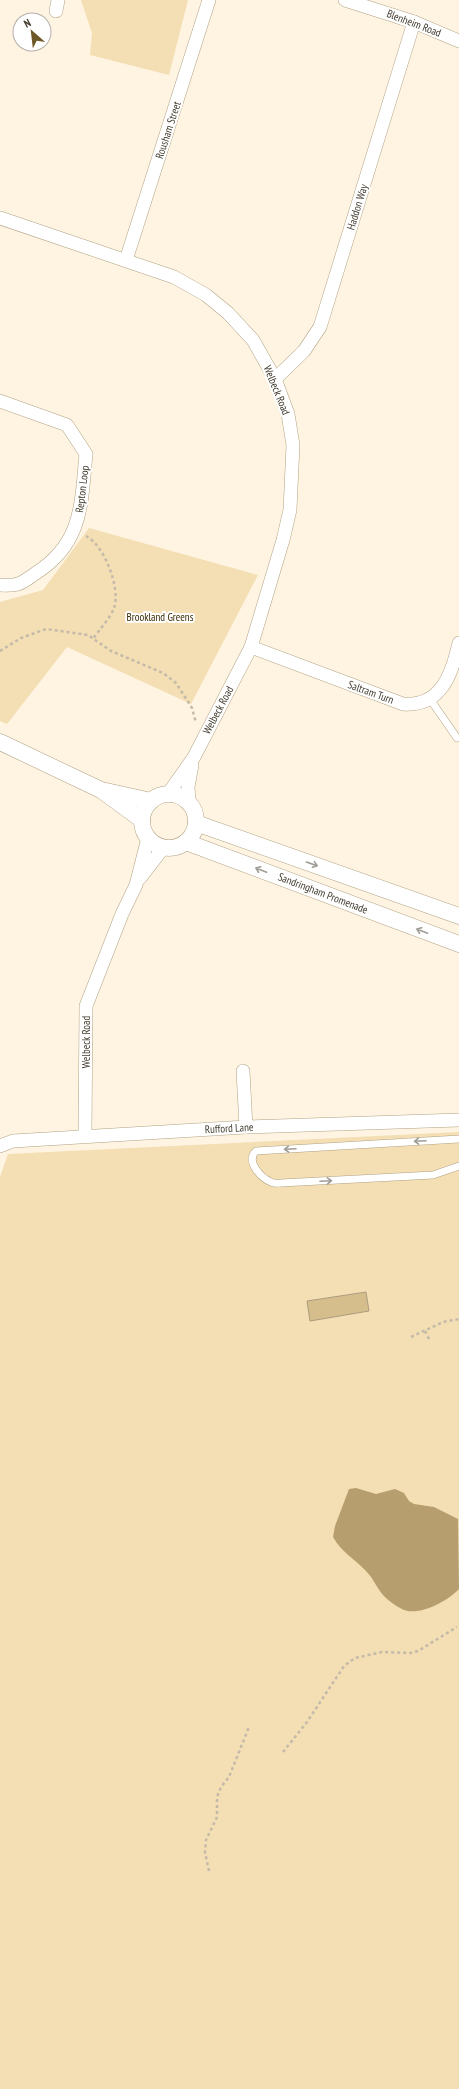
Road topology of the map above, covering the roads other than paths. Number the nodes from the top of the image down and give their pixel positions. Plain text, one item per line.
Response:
1 (210, 0) edge
2 (345, 0) edge
3 (381, 5) edge
4 (414, 22) junction
5 (459, 41) edge
6 (0, 218) edge
7 (126, 260) junction
8 (275, 379) junction
9 (0, 401) edge
10 (0, 585) edge
11 (251, 647) junction
12 (458, 651) edge
13 (430, 698) junction
14 (457, 738) dead end
15 (0, 742) edge
16 (194, 757) junction
17 (101, 790) junction
18 (168, 794) junction
19 (151, 801) junction
20 (189, 802) junction
21 (142, 820) junction
22 (196, 823) junction
23 (148, 838) junction
24 (186, 842) junction
25 (164, 847) junction
26 (136, 885) junction
27 (459, 916) edge
28 (459, 944) edge
29 (243, 1070) dead end
30 (459, 1120) edge
31 (246, 1127) junction
32 (85, 1136) junction
33 (459, 1139) edge
34 (0, 1146) edge
35 (459, 1166) edge

1 - 7 street, Rousham Street
2 - 3 street, Blenheim Road
3 - 4 street, Blenheim Road
4 - 5 street, Blenheim Road
4 - 8 street, Haddon Way
6 - 7 street, Welbeck Road
7 - 8 street, Welbeck Road
8 - 11 street, Welbeck Road
9 - 10 street, Repton Loop
11 - 13 street, Saltram Turn
11 - 16 street, Welbeck Road
12 - 13 street, Saltram Turn
13 - 14 lane
15 - 17 street
16 - 18 street, Welbeck Road
16 - 20 street, Welbeck Road
17 - 19 street
17 - 21 street
18 - 19 street
18 - 20 street
19 - 21 street
20 - 22 street
21 - 23 street
22 - 24 street
22 -> 27 street, Sandringham Promenade
23 - 25 street
23 - 26 street, Welbeck Road
24 - 25 street
28 -> 24 street, Sandringham Promenade
25 - 26 street, Welbeck Road
26 - 32 street, Welbeck Road
29 - 31 street
30 - 31 street, Rufford Lane
31 - 32 street, Rufford Lane
32 - 34 street, Rufford Lane
33 -> 35 lane

